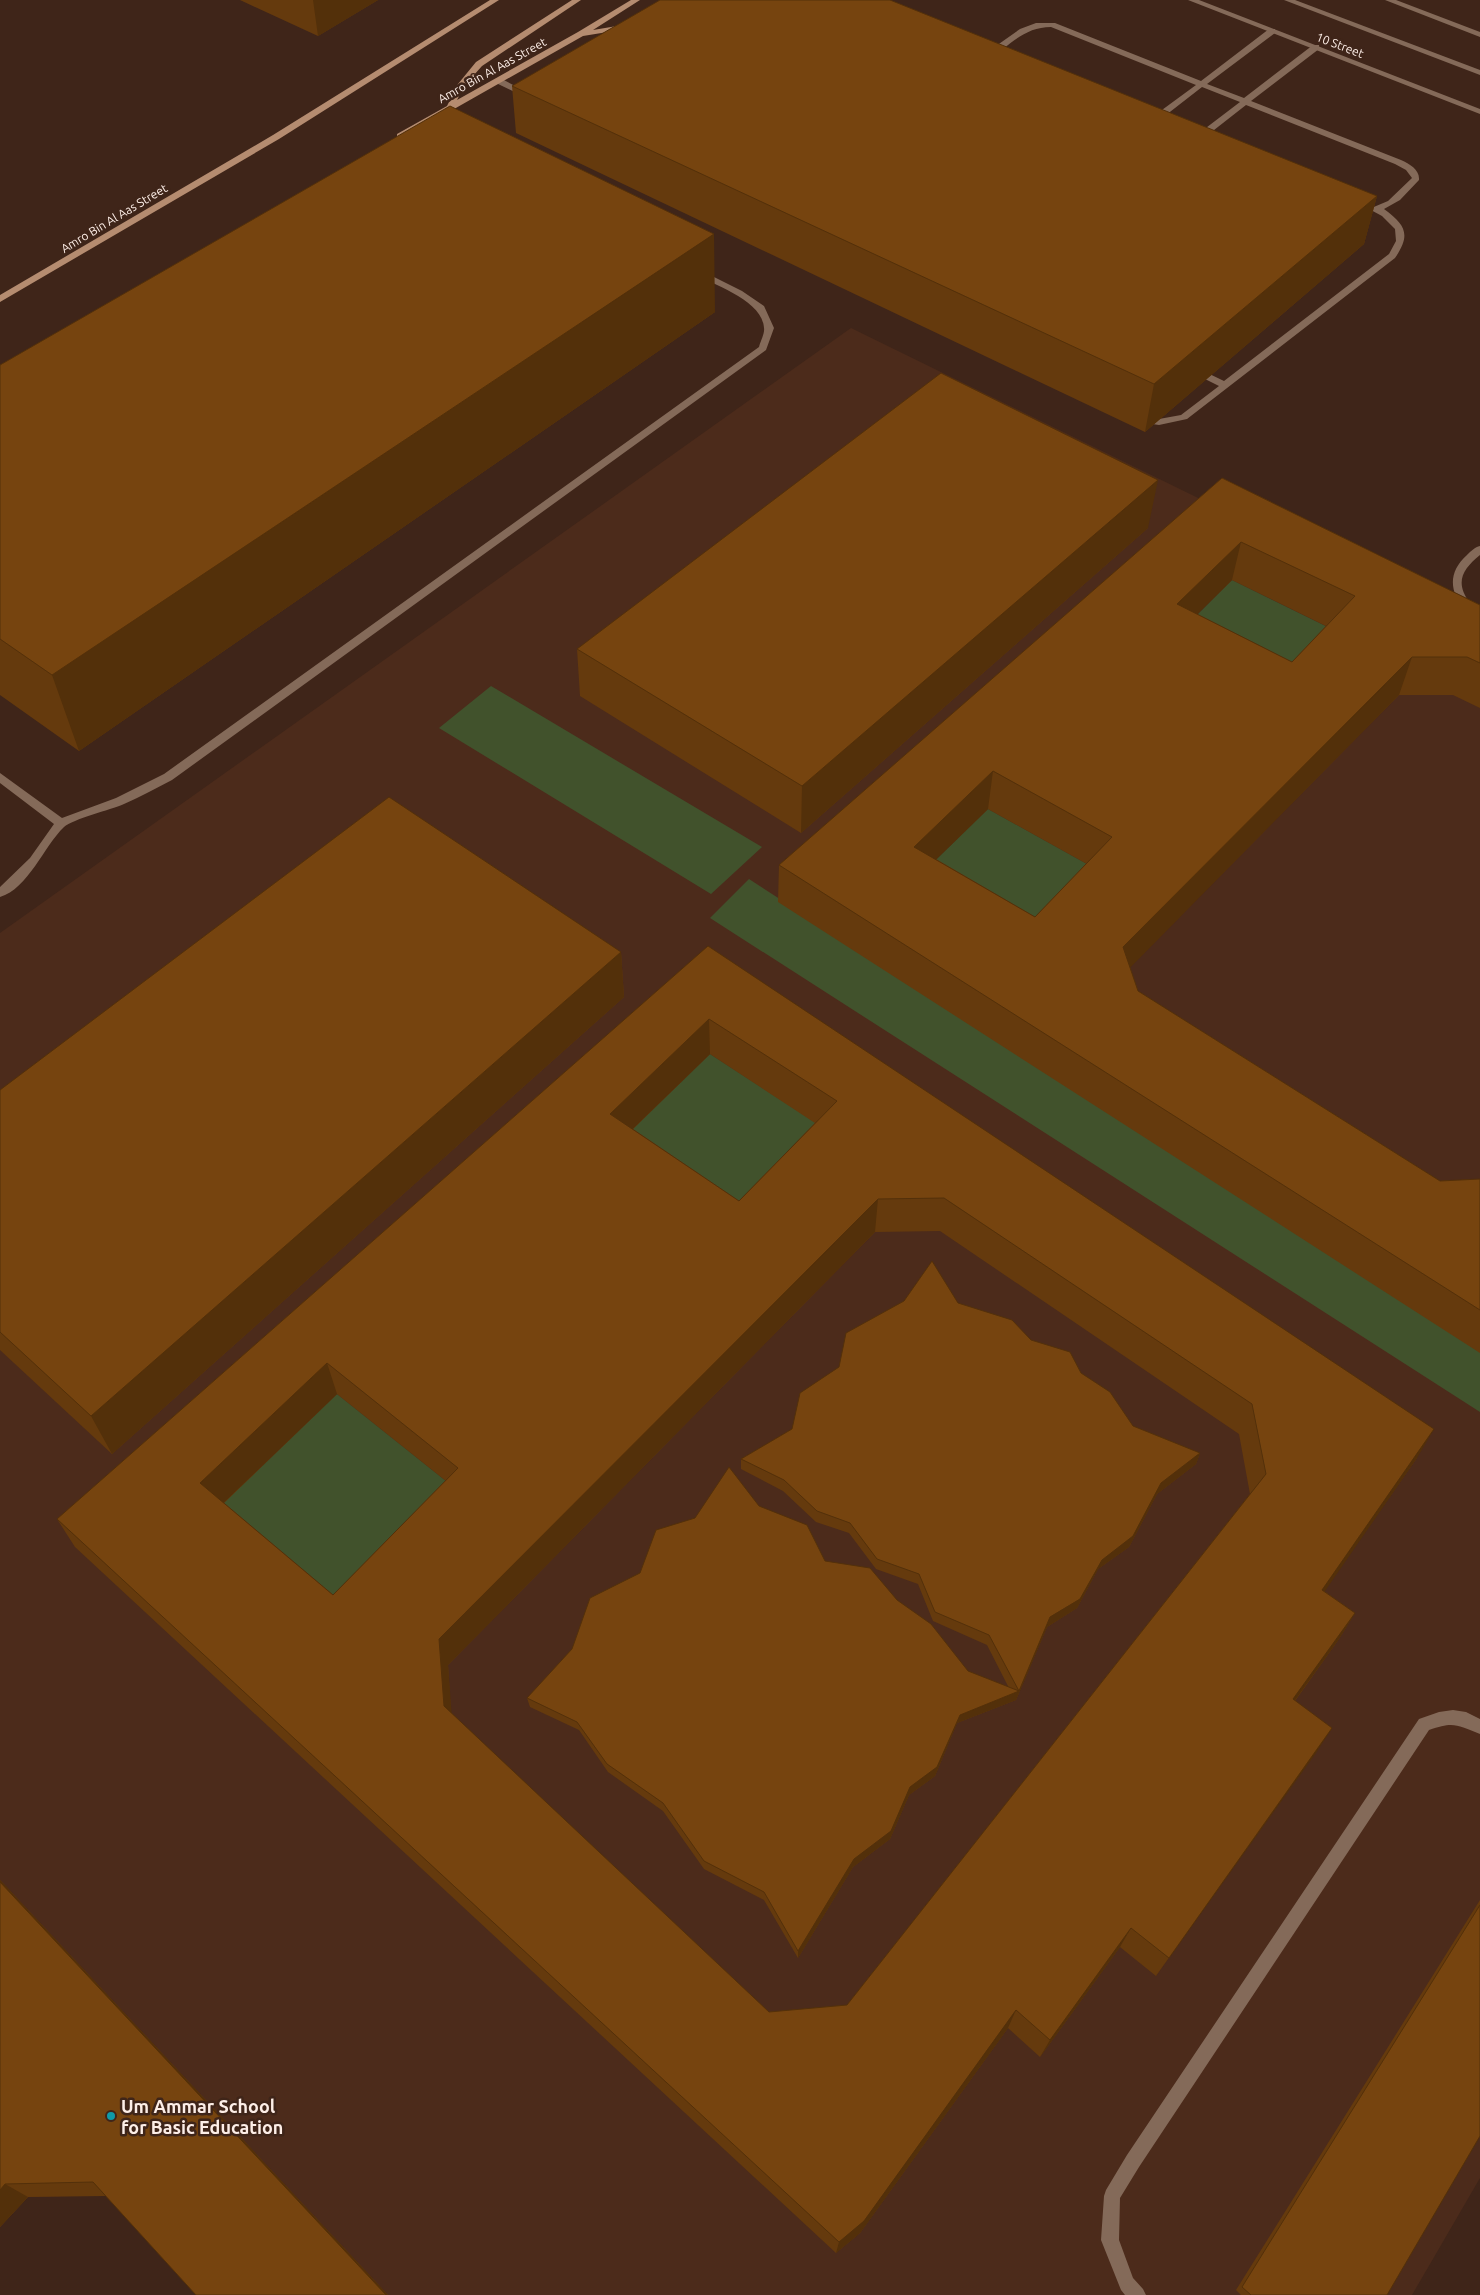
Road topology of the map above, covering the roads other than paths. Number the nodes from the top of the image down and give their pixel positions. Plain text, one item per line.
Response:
1 (495, 0) edge
2 (577, 0) edge
3 (636, 0) edge
4 (1192, 0) edge
5 (1288, 0) edge
6 (1389, 0) edge
7 (628, 25) edge
8 (1272, 31) junction
9 (581, 34) junction
10 (1480, 35) edge
11 (1316, 47) junction
12 (1009, 62) edge
13 (1480, 73) edge
14 (499, 81) junction
15 (1203, 84) junction
16 (532, 97) edge
17 (1246, 101) junction
18 (451, 107) junction
19 (1480, 112) edge
20 (1145, 118) edge
21 (422, 122) junction
22 (427, 136) edge
23 (1196, 140) junction
24 (388, 143) edge
25 (1205, 143) edge
26 (1188, 144) edge
27 (1361, 207) edge
28 (1378, 209) junction
29 (694, 270) edge
30 (0, 299) edge
31 (1180, 364) edge
32 (1225, 385) junction
33 (1132, 419) edge
34 (1480, 550) edge
35 (1480, 620) edge
36 (0, 777) edge
37 (61, 823) junction
38 (0, 894) edge
39 (1480, 1727) edge
40 (1138, 2295) edge

1 - 30 main road, Amro Bin Al Aas Street
2 - 18 main road
3 - 9 main road, Amro Bin Al Aas Street
4 - 8 street, 10 Street
5 - 13 street, 10 Street
6 - 10 street
7 - 9 main road
8 - 11 street, 10 Street
8 - 15 street
9 - 14 main road, Amro Bin Al Aas Street
11 - 17 street
11 - 19 street, 10 Street
12 - 15 street
14 - 16 street
14 - 18 main road, Amro Bin Al Aas Street
15 - 17 street
15 - 20 street
17 - 23 street
17 - 28 street
18 - 21 main road, Amro Bin Al Aas Street
21 - 22 street
21 - 24 main road, Amro Bin Al Aas Street
23 - 25 street
23 - 26 street
27 - 28 street
28 - 32 street
29 - 37 street
31 - 32 street
32 - 33 street
34 - 35 street
36 - 37 street
37 - 38 street
39 - 40 street

